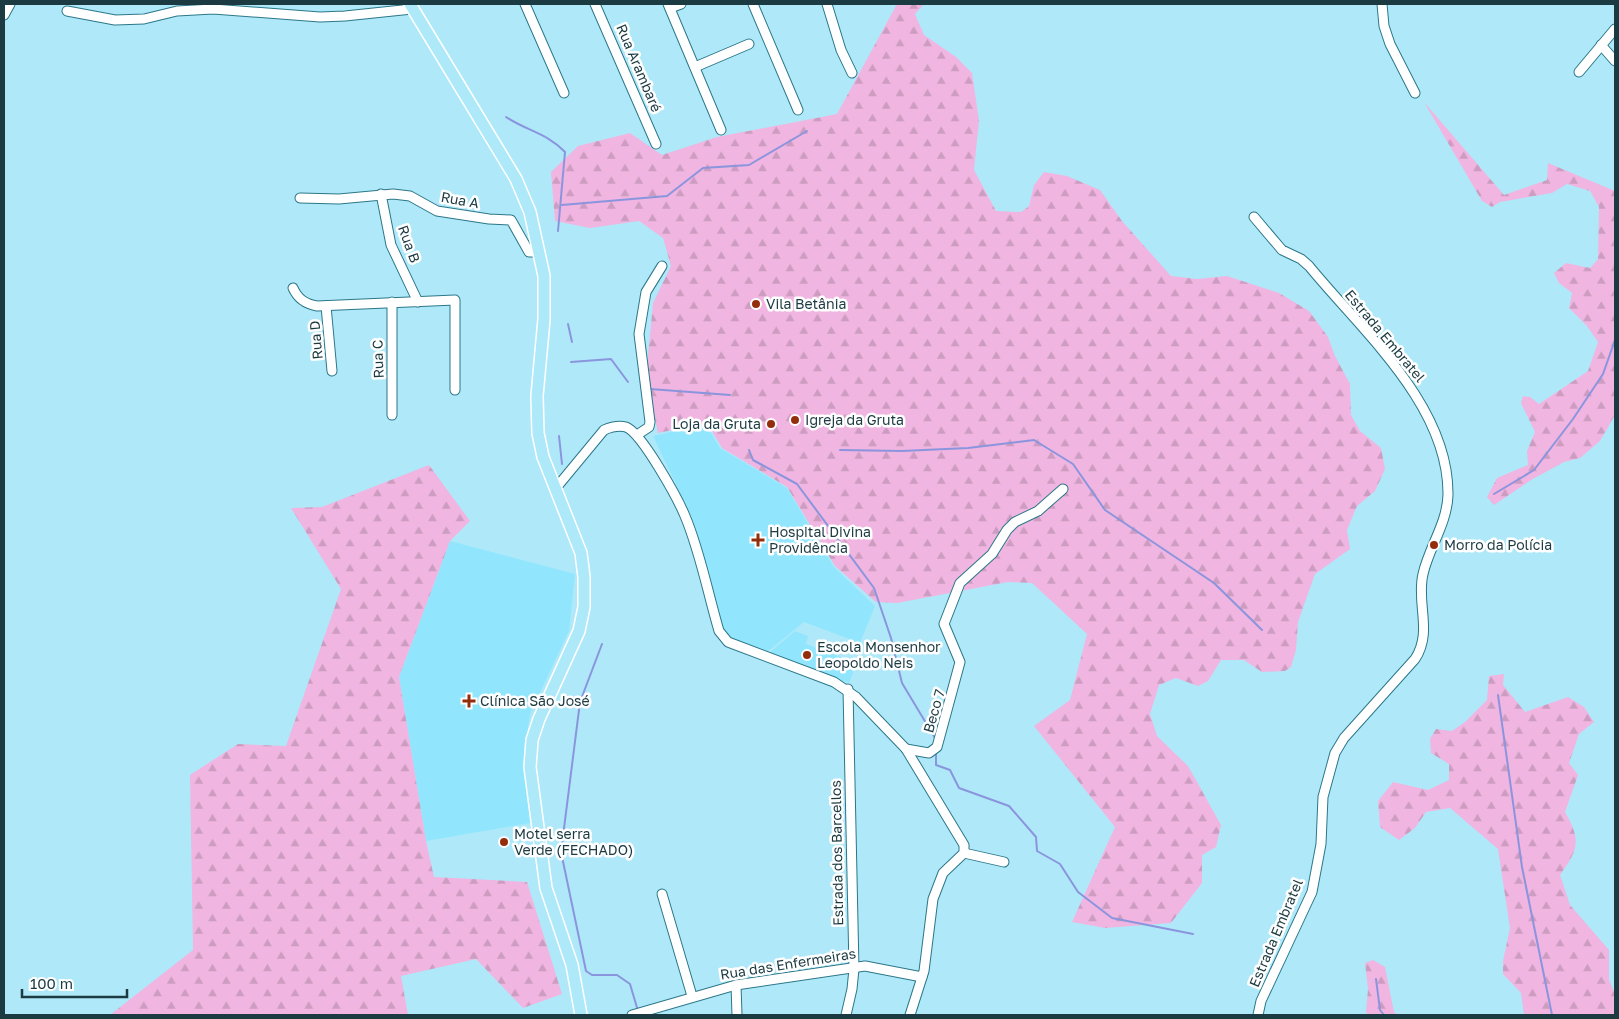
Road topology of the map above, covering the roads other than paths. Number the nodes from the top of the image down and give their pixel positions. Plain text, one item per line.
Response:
1 (10, 4) edge
2 (526, 4) edge
3 (596, 4) edge
4 (681, 4) edge
5 (753, 4) edge
6 (827, 4) edge
7 (1382, 4) edge
8 (411, 6) edge
9 (669, 6) edge
10 (67, 11) dead end
11 (4, 15) edge
12 (1615, 29) edge
13 (749, 44) dead end
14 (1601, 45) junction
15 (1615, 61) edge
16 (695, 67) junction
17 (1579, 72) dead end
18 (852, 73) dead end
19 (564, 93) dead end
20 (1415, 93) dead end
21 (798, 110) dead end
22 (721, 130) dead end
23 (656, 144) dead end
24 (381, 194) junction
25 (300, 198) dead end
26 (1254, 217) dead end
27 (539, 252) junction
28 (662, 266) dead end
29 (293, 288) dead end
30 (392, 302) junction
31 (418, 302) junction
32 (326, 306) junction
33 (332, 371) dead end
34 (455, 390) dead end
35 (392, 416) dead end
36 (637, 435) junction
37 (556, 488) junction
38 (1063, 489) dead end
39 (848, 689) junction
40 (906, 749) junction
41 (964, 853) junction
42 (1004, 862) dead end
43 (662, 894) dead end
44 (854, 968) junction
45 (922, 976) junction
46 (736, 985) junction
47 (692, 996) junction
48 (581, 1015) edge
49 (632, 1015) edge
50 (737, 1015) edge
51 (846, 1015) edge
52 (910, 1015) edge
53 (1258, 1015) edge

1 - 11 street
2 - 19 street
3 - 23 street, Rua Arambaré
4 - 9 street
5 - 21 street
6 - 18 street
7 - 20 street
8 - 10 street
8 - 27 main road
9 - 16 street
12 - 14 street
13 - 16 street
14 - 15 street
14 - 17 street
16 - 22 street
24 - 25 street, Rua A
24 - 27 street, Rua A
24 - 31 street, Rua B
26 - 53 street, Estrada Embratel
27 - 37 main road
28 - 36 street
29 - 32 street
30 - 31 street
30 - 32 street
30 - 35 street, Rua C
31 - 34 street
32 - 33 street, Rua D
36 - 37 street
36 - 39 street
37 - 48 main road
38 - 40 street, Beco 7
39 - 40 street
39 - 44 street, Estrada dos Barcellos
40 - 41 street
41 - 42 street
41 - 45 street
43 - 47 street
44 - 45 street, Rua das Enfermeiras
44 - 46 street, Rua das Enfermeiras
44 - 51 street, Estrada dos Barcellos
45 - 52 street
46 - 47 street, Rua das Enfermeiras
46 - 50 street
47 - 49 street, Rua das Enfermeiras

